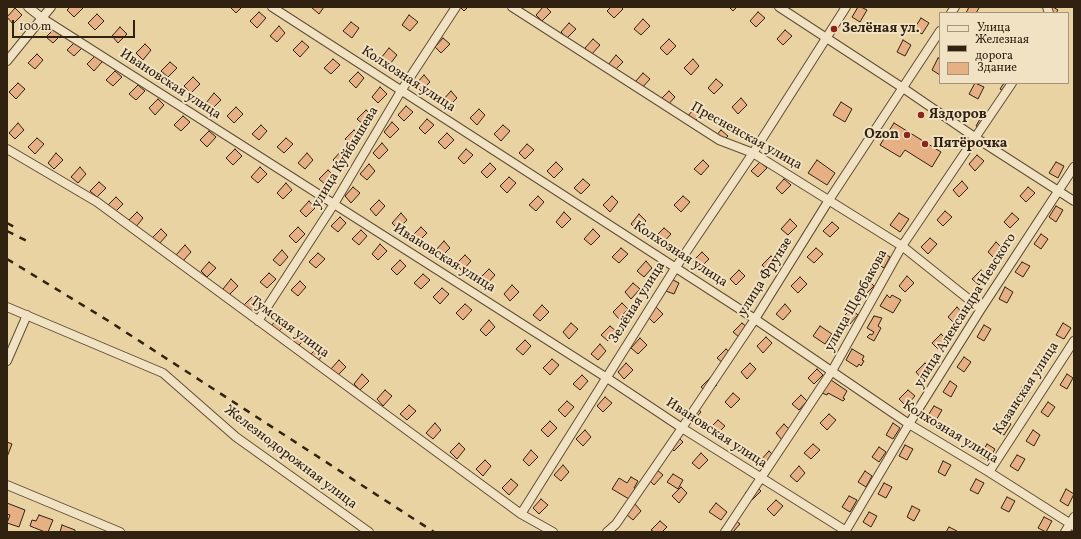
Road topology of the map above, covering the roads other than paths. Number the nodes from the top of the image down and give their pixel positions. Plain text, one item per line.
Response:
1 (28, 7) edge
2 (51, 7) edge
3 (272, 7) edge
4 (456, 7) edge
5 (512, 7) edge
6 (779, 7) edge
7 (846, 7) edge
8 (42, 18) junction
9 (939, 33) edge
10 (827, 38) junction
11 (7, 62) edge
12 (1011, 84) edge
13 (904, 88) junction
14 (401, 92) junction
15 (976, 138) junction
16 (7, 149) edge
17 (753, 152) junction
18 (1074, 167) edge
19 (1058, 190) junction
20 (829, 200) junction
21 (1074, 201) edge
22 (334, 204) junction
23 (902, 246) junction
24 (676, 267) junction
25 (7, 306) edge
26 (981, 309) junction
27 (27, 315) junction
28 (755, 319) junction
29 (258, 321) junction
30 (1074, 341) edge
31 (7, 361) edge
32 (832, 371) junction
33 (607, 378) junction
34 (909, 424) junction
35 (682, 428) junction
36 (989, 472) junction
37 (761, 478) junction
38 (7, 485) edge
39 (521, 514) junction
40 (1073, 522) edge
41 (846, 531) edge
42 (120, 532) edge
43 (369, 532) edge
44 (553, 532) edge
45 (607, 532) edge
46 (725, 532) edge
47 (1065, 532) edge

1 - 8 street, Ивановская улица
2 - 8 street
3 - 14 street, Колхозная улица
4 - 14 street, улица Куйбышева
5 - 17 street, Пресненская улица
6 - 10 street
7 - 10 street, Зелёная улица
8 - 11 street
8 - 22 street, Ивановская улица
9 - 13 street, улица Фрунзе
10 - 13 street
10 - 17 street, Зелёная улица
12 - 15 street, улица Щербакова
13 - 15 street
13 - 20 street, улица Фрунзе
14 - 22 street, улица Куйбышева
14 - 24 street, Колхозная улица
15 - 19 street
15 - 23 street, улица Щербакова
16 - 29 street, Тумская улица
17 - 20 street, Пресненская улица
17 - 24 street, Зелёная улица
18 - 19 street, улица Александра Невского
19 - 21 street
19 - 26 street, улица Александра Невского
20 - 23 street, Пресненская улица
20 - 28 street, улица Фрунзе
22 - 29 street, улица Куйбышева
22 - 33 street, Ивановская улица
23 - 26 street, Пресненская улица
23 - 32 street, улица Щербакова
24 - 28 street, Колхозная улица
24 - 33 street, Зелёная улица
25 - 27 street, Железнодорожная улица
26 - 34 street, улица Александра Невского
27 - 31 street
27 - 43 street, Железнодорожная улица
28 - 32 street, Колхозная улица
28 - 35 street, улица Фрунзе
29 - 39 street, Тумская улица
30 - 36 street, Казанская улица
32 - 34 street, Колхозная улица
32 - 37 street, улица Щербакова
33 - 35 street, Ивановская улица
33 - 39 street, Зелёная улица
34 - 36 street, Колхозная улица
34 - 41 street, улица Александра Невского
35 - 37 street, Ивановская улица
35 - 45 street, улица Фрунзе
36 - 40 street, Колхозная улица
37 - 41 street, Ивановская улица
37 - 46 street, улица Щербакова
38 - 42 street
39 - 44 street, Тумская улица
40 - 47 street

